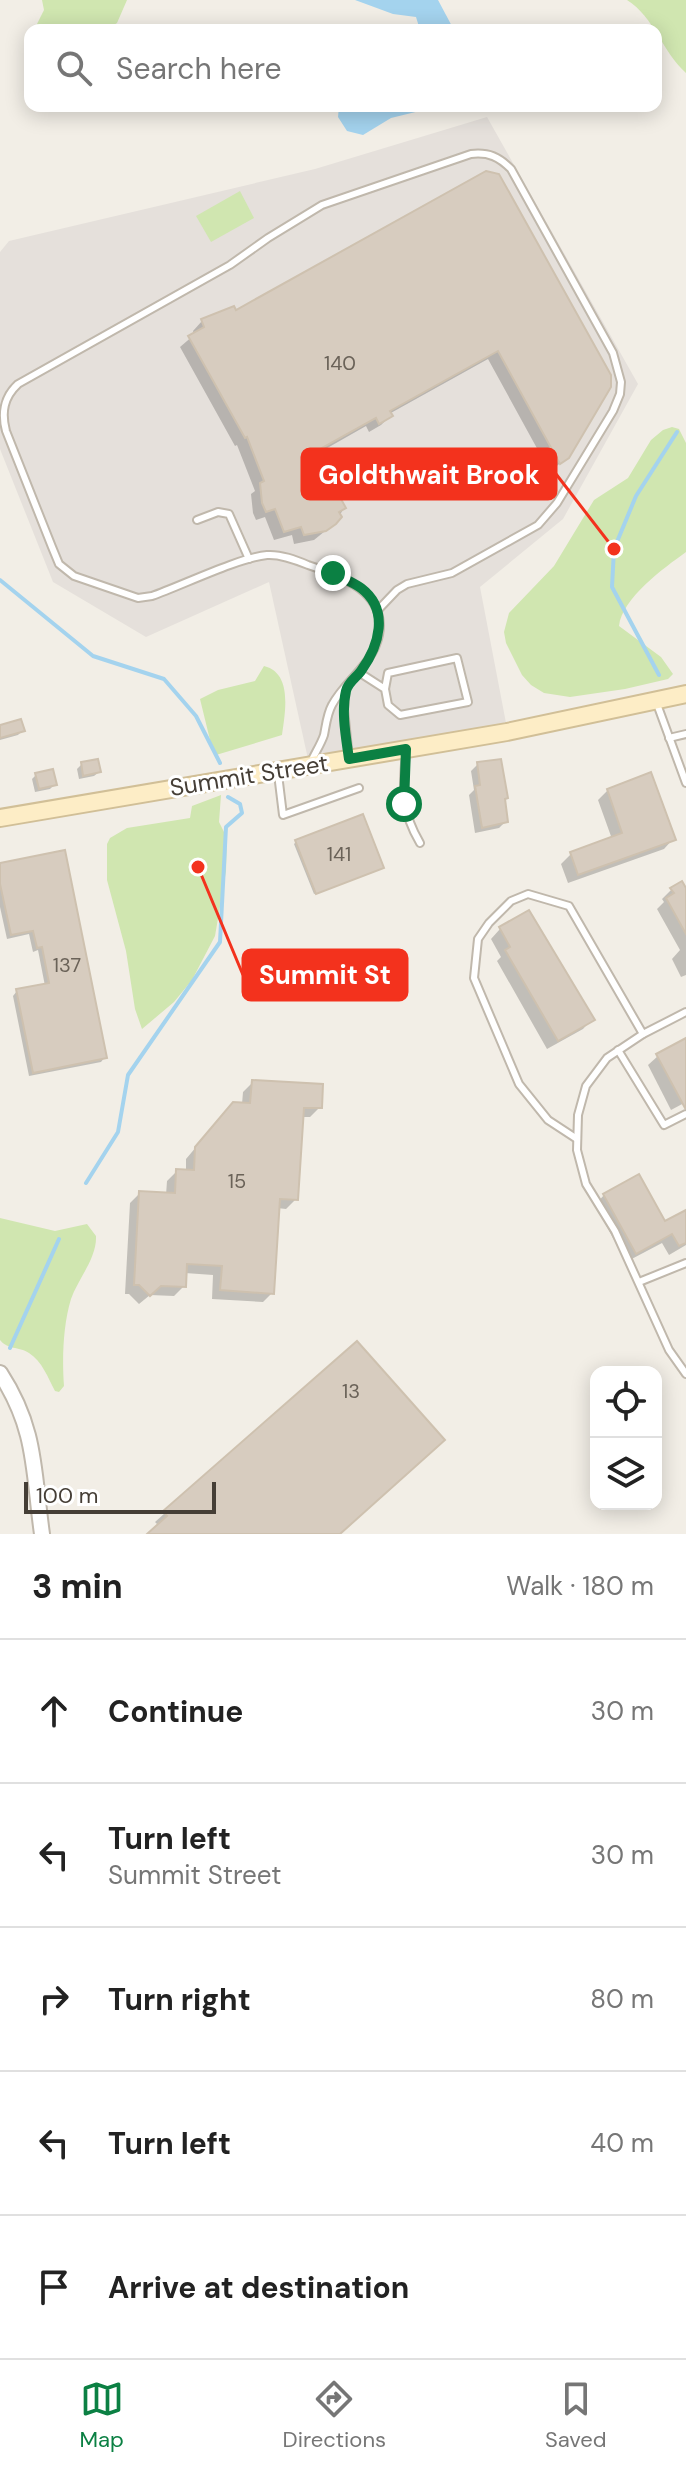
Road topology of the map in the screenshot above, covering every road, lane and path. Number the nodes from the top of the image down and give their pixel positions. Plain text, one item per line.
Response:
1 (197, 520) dead end
2 (249, 559) junction
3 (377, 611) junction
4 (360, 673) junction
5 (346, 687) junction
6 (385, 689) junction
7 (686, 694) edge
8 (655, 700) junction
9 (686, 734) edge
10 (669, 738) junction
11 (406, 749) junction
12 (349, 759) junction
13 (309, 765) junction
14 (278, 770) junction
15 (686, 783) edge
16 (359, 788) dead end
17 (0, 818) edge
18 (420, 843) dead end
19 (686, 1012) edge
20 (643, 1034) junction
21 (618, 1050) junction
22 (686, 1114) edge
23 (577, 1139) junction
24 (686, 1263) edge
25 (639, 1282) junction
26 (0, 1373) edge
27 (686, 1374) edge
28 (42, 1534) edge

1 - 2 lane
2 - 3 lane
2 - 3 lane
3 - 4 lane
4 - 5 lane
4 - 6 lane
5 - 12 lane
5 - 13 lane
6 - 6 lane
7 - 8 main road, Summit Street
8 - 10 lane
8 - 11 main road, Summit Street
9 - 10 lane
10 - 15 lane
11 - 12 main road, Summit Street
11 - 18 lane
12 - 13 main road, Summit Street
13 - 14 main road, Summit Street
14 - 16 lane
14 - 17 main road, Summit Street
19 - 20 lane
20 - 21 lane
20 - 23 lane
21 - 22 lane
21 - 23 lane
23 - 25 lane
24 - 25 lane
25 - 27 lane
26 - 28 street

